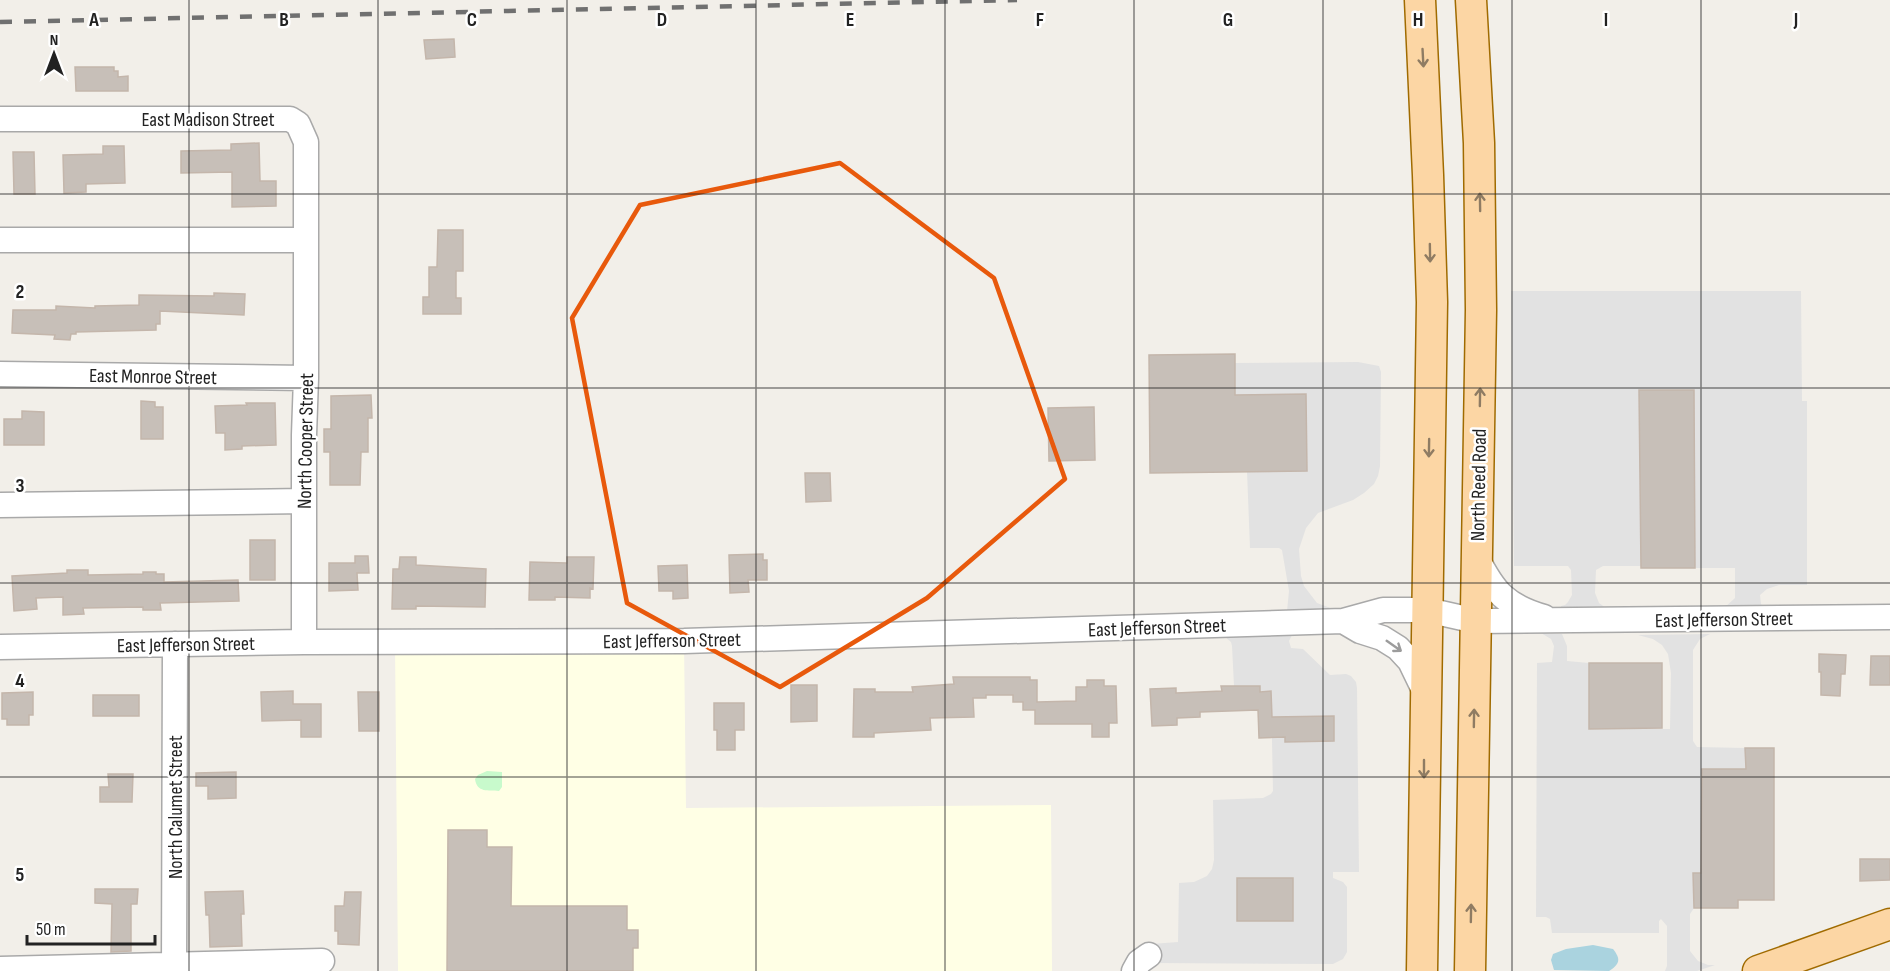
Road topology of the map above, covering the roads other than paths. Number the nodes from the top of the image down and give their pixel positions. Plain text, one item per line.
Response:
1 (1420, 0) edge
2 (1471, 0) edge
3 (0, 119) edge
4 (0, 240) edge
5 (306, 240) junction
6 (0, 374) edge
7 (306, 378) junction
8 (304, 501) junction
9 (0, 505) edge
10 (1477, 558) junction
11 (1427, 610) junction
12 (1890, 617) edge
13 (1343, 621) junction
14 (1476, 621) junction
15 (1558, 621) junction
16 (304, 642) junction
17 (175, 644) junction
18 (0, 647) edge
19 (1425, 692) junction
20 (1890, 924) edge
21 (322, 961) dead end
22 (174, 967) edge
23 (0, 969) edge
24 (1422, 971) edge
25 (1470, 971) edge
26 (1758, 971) edge

1 -> 11 main road
10 -> 2 main road, North Reed Road
3 - 5 street, East Madison Street
4 - 5 street
5 - 7 street, North Cooper Street
6 - 7 street, East Monroe Street
7 - 8 street, North Cooper Street
8 - 9 street
8 - 16 street, North Cooper Street
10 - 14 main road, North Reed Road
10 - 15 street, East Jefferson Street
11 - 13 street, East Jefferson Street
11 - 14 street, East Jefferson Street
11 - 19 main road
12 - 15 street, East Jefferson Street
13 - 16 street, East Jefferson Street
13 -> 19 street, East Jefferson Street
14 - 15 street, East Jefferson Street
25 -> 14 main road, North Reed Road
16 - 17 street, East Jefferson Street
17 - 18 street, East Jefferson Street
17 - 22 street, North Calumet Street
19 -> 24 main road
20 - 26 main road
21 - 22 street
22 - 23 street

